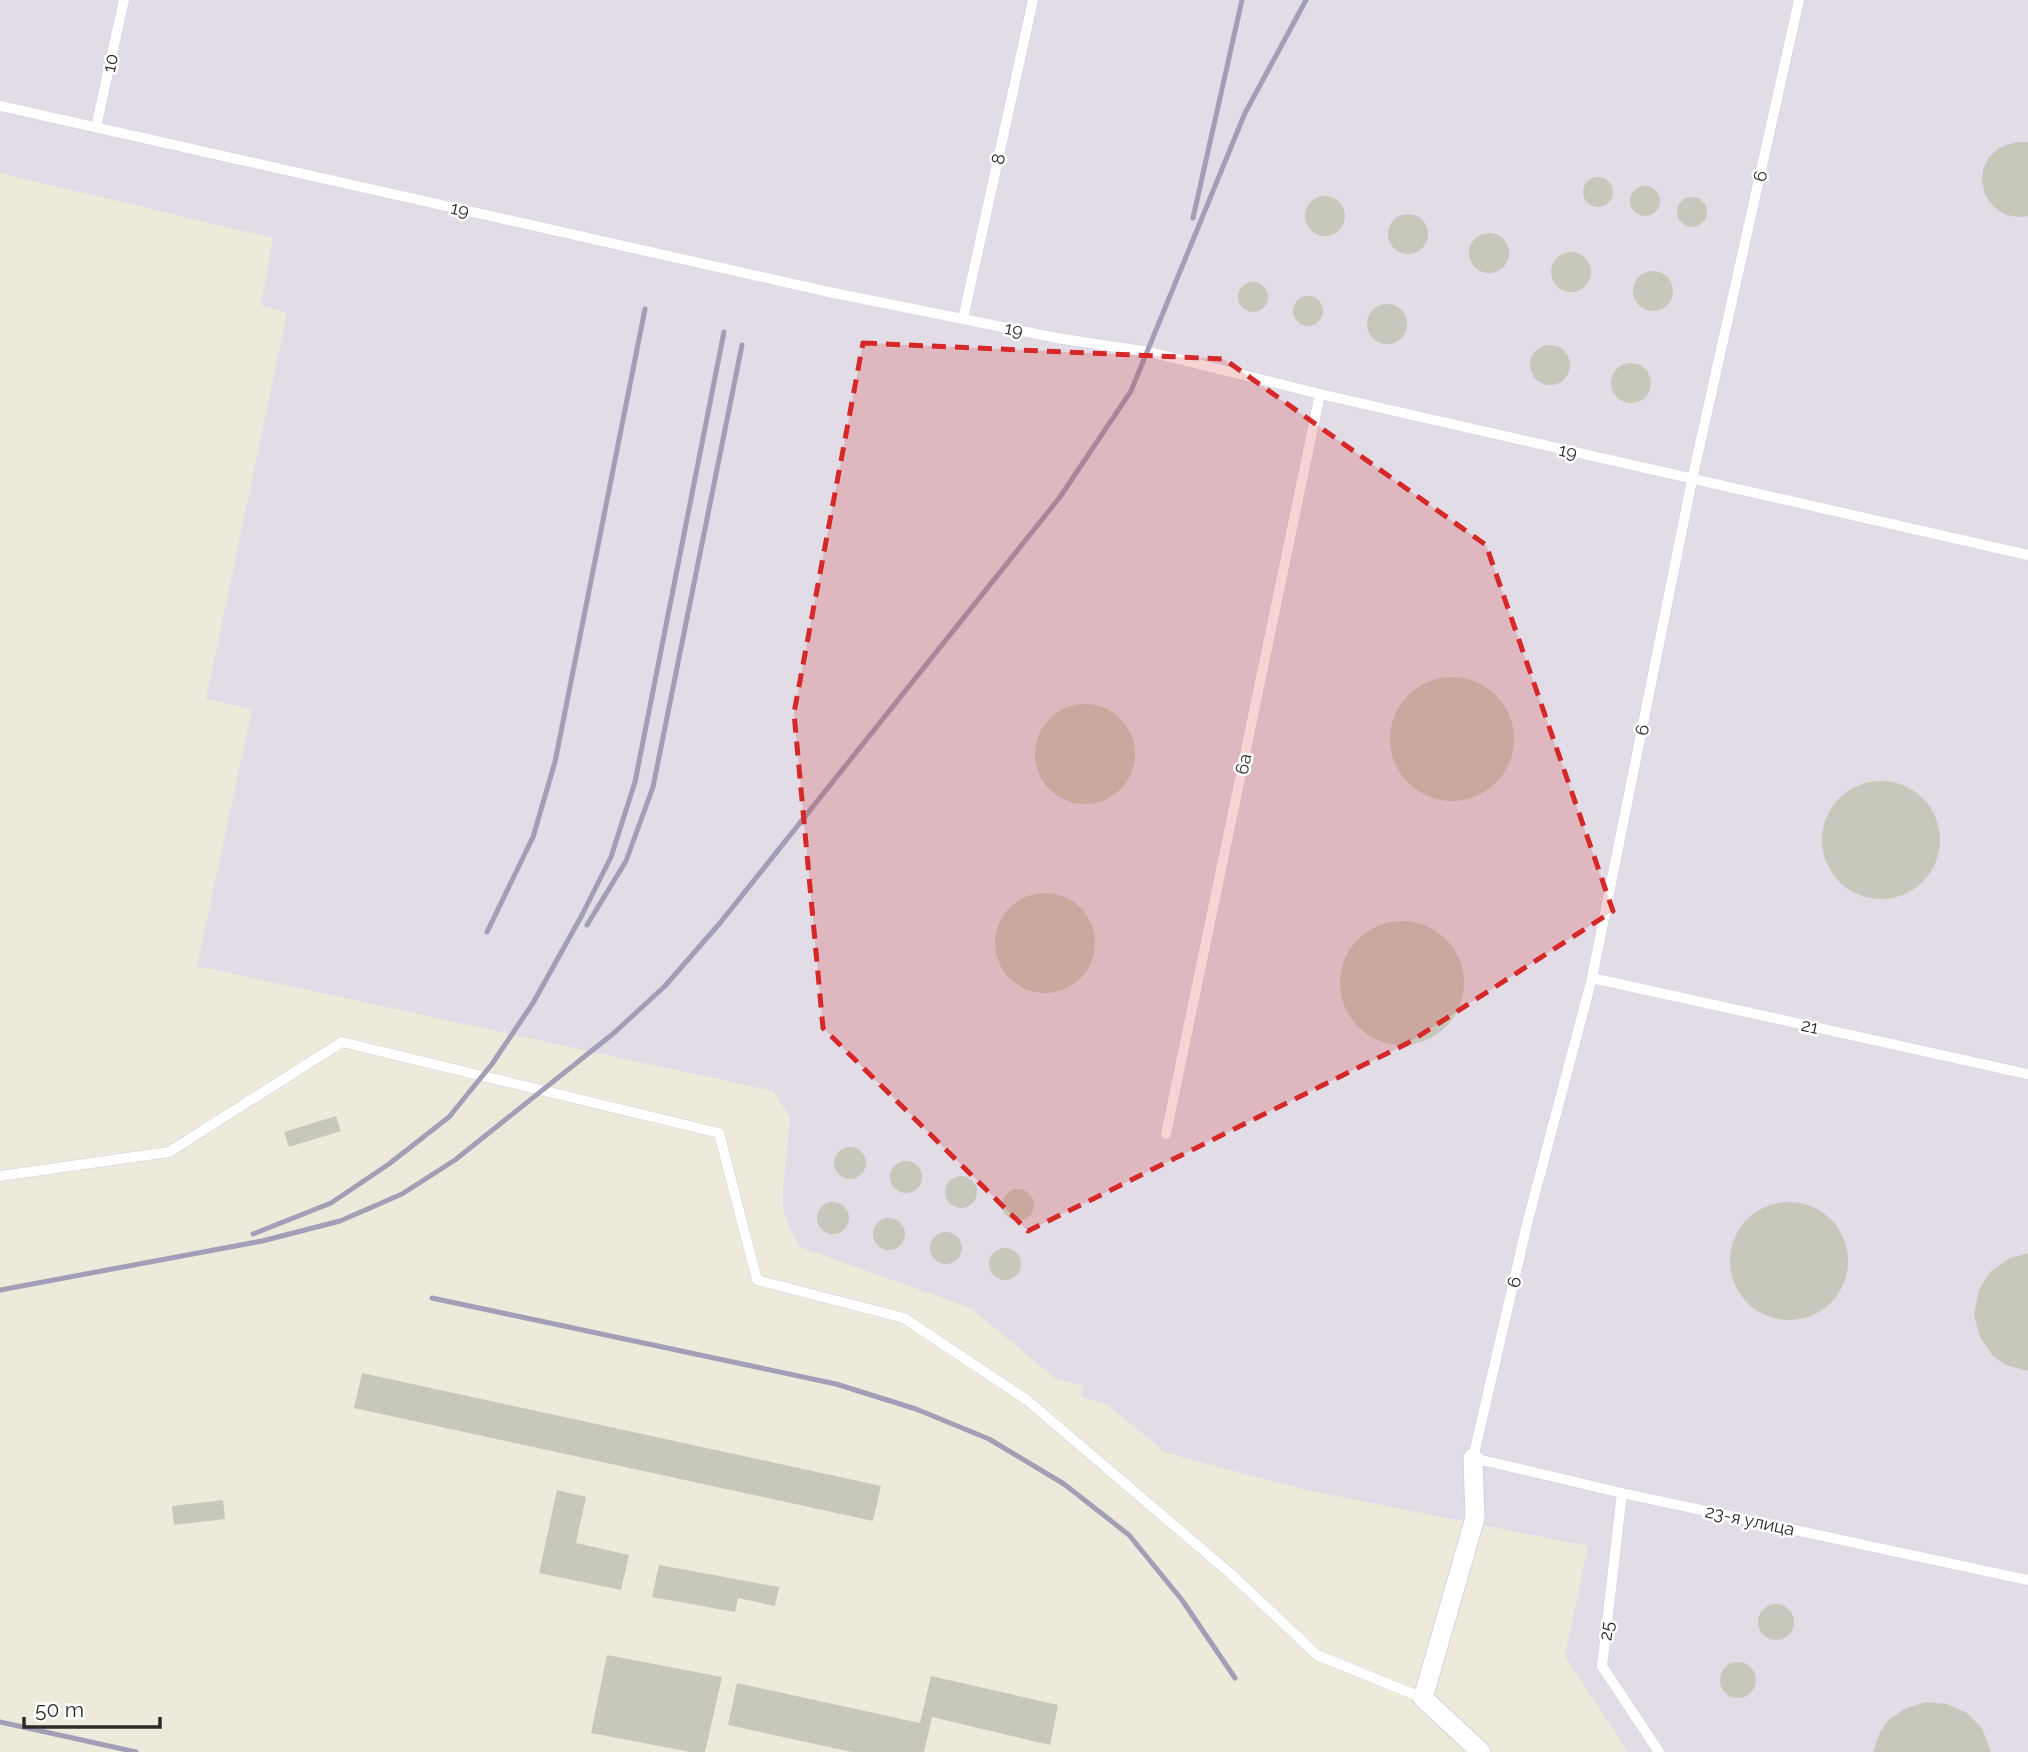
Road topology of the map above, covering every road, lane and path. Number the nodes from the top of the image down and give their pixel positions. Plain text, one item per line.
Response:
1 (124, 0) edge
2 (1033, 0) edge
3 (1799, 0) edge
4 (0, 106) edge
5 (96, 127) junction
6 (963, 319) junction
7 (1320, 394) junction
8 (1692, 480) junction
9 (2028, 555) edge
10 (1592, 978) junction
11 (2028, 1074) edge
12 (1166, 1133) dead end
13 (0, 1176) edge
14 (1473, 1458) junction
15 (1622, 1493) junction
16 (2028, 1580) edge
17 (1423, 1698) junction
18 (1480, 1752) edge
19 (1659, 1752) edge

1 - 5 lane, 10 / 10
2 - 6 lane, 8 / 8
3 - 8 lane, 6 / 6
4 - 5 lane, 19
5 - 6 lane, 19
6 - 7 lane, 19
7 - 8 lane, 19
7 - 12 lane, 6a / 6a
8 - 9 lane, 19
8 - 10 lane, 6 / 6
10 - 11 lane, 21 / 21
10 - 14 lane, 6 / 6
13 - 17 lane
14 - 15 lane, 23-я улица
14 - 17 street
15 - 16 lane, 23-я улица
15 - 19 lane, 25 / 25
17 - 18 street

